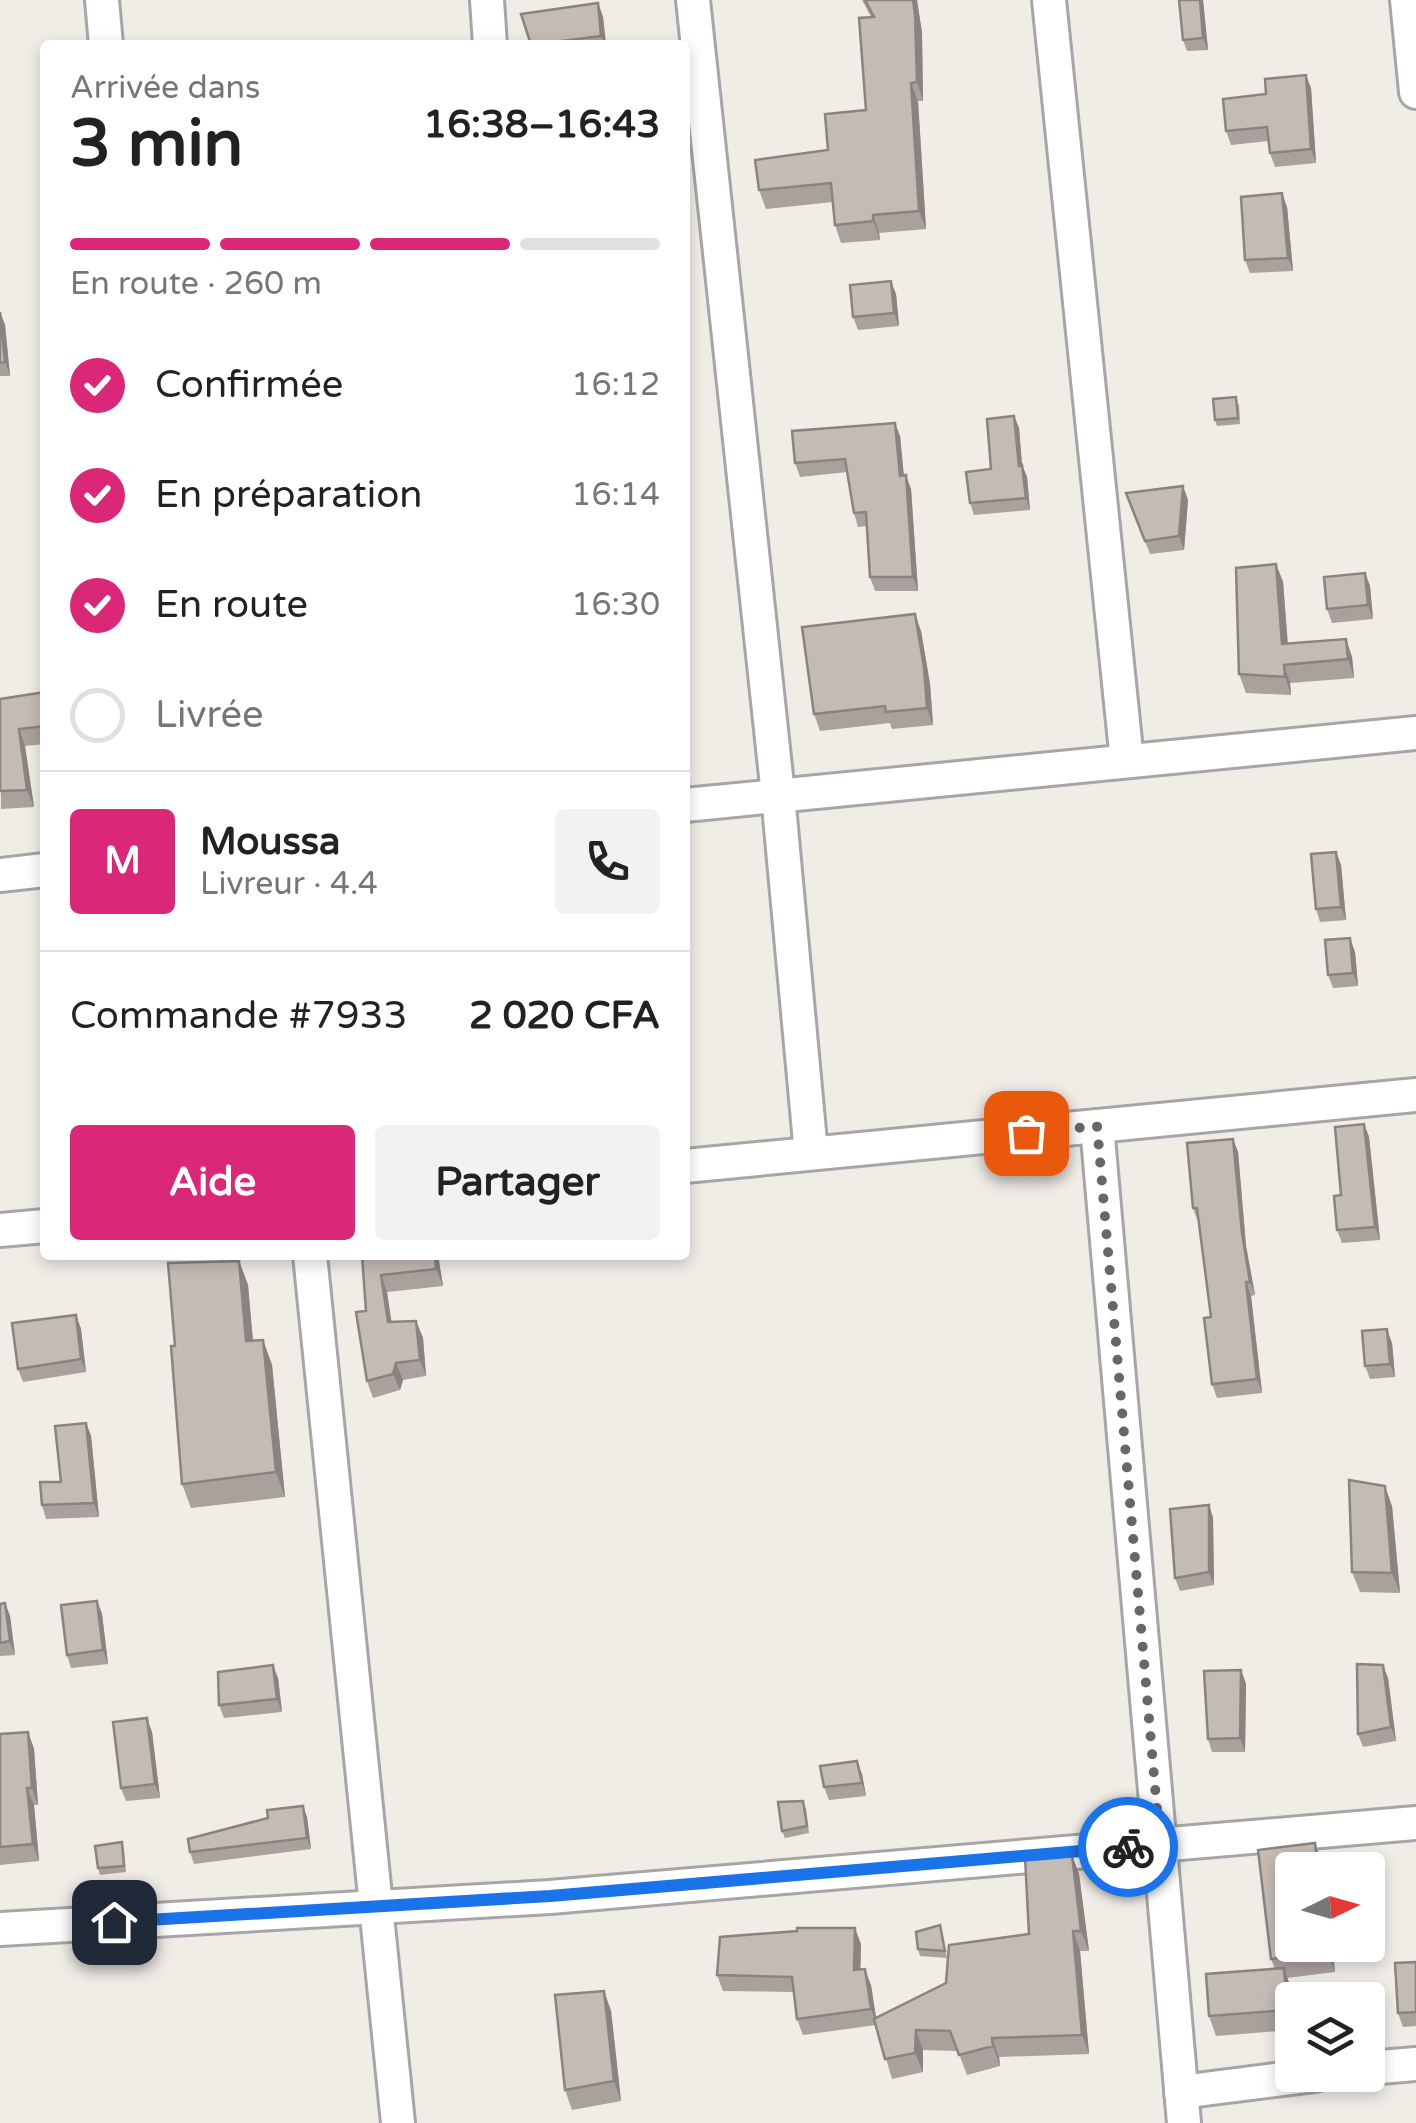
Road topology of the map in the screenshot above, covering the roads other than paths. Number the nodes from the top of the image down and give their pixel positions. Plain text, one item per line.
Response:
1 (102, 0) edge
2 (487, 0) edge
3 (694, 0) edge
4 (1048, 0) edge
5 (1411, 18) edge
6 (106, 40) edge
7 (490, 40) edge
8 (1416, 92) edge
9 (1416, 733) edge
10 (1127, 760) junction
11 (778, 795) junction
12 (690, 804) edge
13 (40, 871) edge
14 (0, 875) edge
15 (1416, 1095) edge
16 (1097, 1126) junction
17 (810, 1153) junction
18 (690, 1165) edge
19 (40, 1226) edge
20 (0, 1230) edge
21 (311, 1260) edge
22 (1416, 1823) edge
23 (1160, 1844) junction
24 (378, 1907) junction
25 (0, 1929) edge
26 (1416, 2064) edge
27 (1385, 2067) edge
28 (1275, 2085) edge
29 (1182, 2107) edge
30 (398, 2123) edge

1 - 6 street
2 - 7 street
3 - 11 street
4 - 10 street
5 - 8 street
9 - 10 street
10 - 11 street
11 - 12 street
11 - 17 street
13 - 14 street
15 - 16 street
16 - 17 street
16 - 23 street
17 - 18 street
19 - 20 street
21 - 24 street
22 - 23 street
23 - 24 street
23 - 29 street
24 - 25 street
24 - 30 street
26 - 27 street
28 - 29 street

